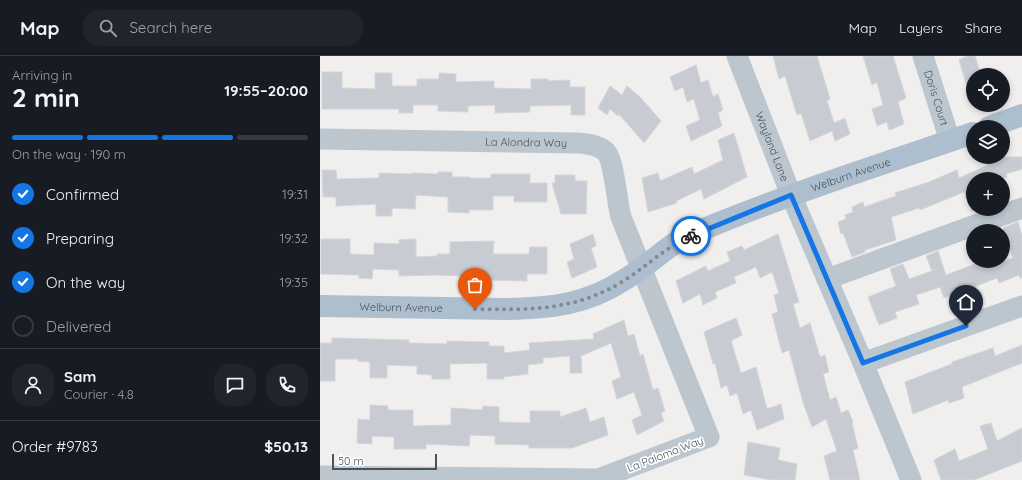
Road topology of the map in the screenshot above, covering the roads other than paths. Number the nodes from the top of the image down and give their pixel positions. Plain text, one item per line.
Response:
1 (737, 56) edge
2 (923, 56) edge
3 (1022, 116) edge
4 (1010, 120) edge
5 (966, 135) edge
6 (320, 140) edge
7 (950, 141) junction
8 (791, 195) junction
9 (1022, 208) edge
10 (641, 269) junction
11 (827, 279) junction
12 (320, 306) edge
13 (1022, 306) edge
14 (863, 363) junction
15 (320, 476) edge
16 (598, 480) edge
17 (912, 480) edge

1 - 8 street, Wayland Lane
2 - 7 street, Doris Court
3 - 4 main road
5 - 7 main road, Welburn Avenue
6 - 10 street, La Alondra Way
7 - 8 main road, Welburn Avenue
8 - 10 main road, Welburn Avenue
8 - 11 street, Wayland Lane
9 - 11 street
10 - 12 main road, Welburn Avenue
10 - 16 street, La Paloma Way
11 - 14 street, Wayland Lane
13 - 14 street
14 - 17 street, Wayland Lane
15 - 16 street, La Paloma Way

